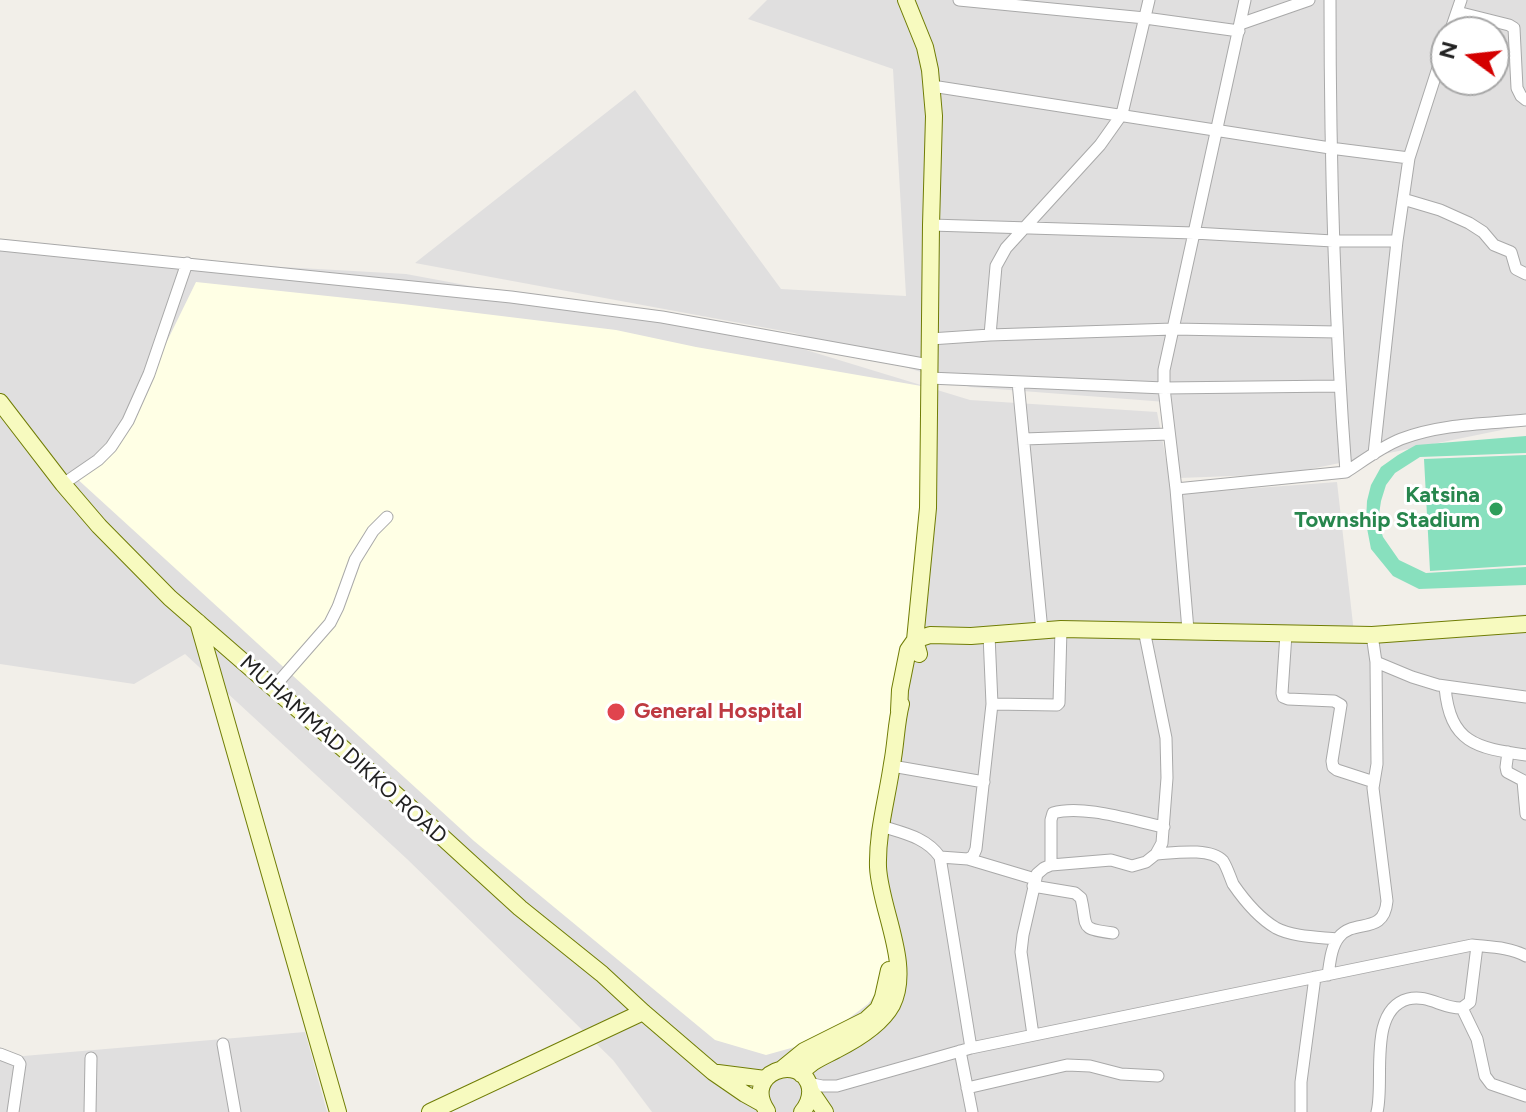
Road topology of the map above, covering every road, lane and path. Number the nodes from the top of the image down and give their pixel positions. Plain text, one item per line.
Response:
1 (906, 0) edge
2 (959, 0) edge
3 (1149, 0) edge
4 (1245, 0) edge
5 (1309, 0) edge
6 (1330, 0) edge
7 (1459, 6) edge
8 (1145, 18) junction
9 (1240, 27) junction
10 (932, 86) junction
11 (1430, 89) edge
12 (1526, 100) edge
13 (1122, 114) junction
14 (1217, 130) junction
15 (1330, 148) junction
16 (1409, 158) junction
17 (1403, 199) junction
18 (931, 225) junction
19 (1026, 227) junction
20 (1194, 233) junction
21 (1333, 241) junction
22 (1397, 241) junction
23 (0, 245) edge
24 (187, 263) junction
25 (1526, 274) edge
26 (1173, 329) junction
27 (1337, 332) junction
28 (990, 335) junction
29 (930, 339) junction
30 (929, 371) junction
31 (1018, 382) junction
32 (1339, 386) junction
33 (1164, 388) junction
34 (0, 402) edge
35 (1526, 420) edge
36 (1169, 434) junction
37 (1024, 439) junction
38 (1374, 454) junction
39 (1346, 472) junction
40 (63, 484) junction
41 (1176, 489) junction
42 (387, 517) dead end
43 (198, 622) junction
44 (1526, 624) edge
45 (1061, 629) junction
46 (1144, 630) junction
47 (1188, 630) junction
48 (1042, 631) junction
49 (1286, 634) junction
50 (989, 635) junction
51 (1372, 635) junction
52 (917, 647) junction
53 (1376, 662) junction
54 (274, 687) junction
55 (1445, 687) junction
56 (1526, 697) edge
57 (992, 704) junction
58 (1508, 752) junction
59 (1526, 755) edge
60 (892, 766) junction
61 (984, 782) junction
62 (1374, 782) junction
63 (1524, 782) edge
64 (1526, 814) edge
65 (881, 826) junction
66 (1164, 827) junction
67 (1156, 854) junction
68 (940, 857) junction
69 (968, 859) junction
70 (1051, 865) junction
71 (1034, 883) junction
72 (886, 912) junction
73 (1113, 933) dead end
74 (1337, 939) junction
75 (1477, 946) junction
76 (1526, 956) edge
77 (1328, 975) junction
78 (1315, 977) junction
79 (1462, 1008) junction
80 (643, 1012) junction
81 (1033, 1035) junction
82 (223, 1044) dead end
83 (966, 1050) junction
84 (0, 1054) edge
85 (91, 1058) dead end
86 (782, 1069) junction
87 (713, 1072) junction
88 (1158, 1076) dead end
89 (765, 1079) junction
90 (806, 1082) junction
91 (1526, 1084) edge
92 (967, 1088) junction
93 (1526, 1096) edge
94 (766, 1108) edge
95 (13, 1112) edge
96 (90, 1112) edge
97 (235, 1112) edge
98 (338, 1112) edge
99 (430, 1112) edge
100 (802, 1112) edge
101 (825, 1112) edge
102 (972, 1112) edge
103 (1301, 1112) edge
104 (1377, 1112) edge

1 - 10 street
2 - 8 street
3 - 8 street
4 - 9 street
5 - 9 street
6 - 15 street
7 - 12 street
8 - 9 street
8 - 13 street
9 - 14 street
10 - 13 street
10 - 18 street
11 - 16 street
13 - 14 street
13 - 19 street
14 - 15 street
14 - 20 street
15 - 16 street
15 - 21 street
16 - 17 street
17 - 22 street
17 - 25 street
18 - 19 street
18 - 29 street
19 - 20 street
19 - 28 street
20 - 21 street
20 - 26 street
21 - 22 street
21 - 27 street
22 - 38 street
23 - 24 street
24 - 30 street
24 - 40 street
26 - 27 street
26 - 28 street
26 - 33 street
27 - 32 street
28 - 29 street
29 - 30 street
30 - 31 street
30 - 52 street
31 - 33 street
31 - 37 street
32 - 33 street
32 - 39 street
33 - 36 street
34 - 40 street, MUHAMMAD DIKKO ROAD
35 - 38 street
36 - 37 street
36 - 41 street
37 - 48 street
38 - 39 street
39 - 41 street
40 - 43 street, MUHAMMAD DIKKO ROAD
41 - 47 street
42 - 54 street
43 - 54 street, MUHAMMAD DIKKO ROAD
43 - 98 street
44 - 51 street
45 - 46 street
45 - 48 street
45 - 57 street
46 - 47 street
46 - 66 street
47 - 49 street
48 - 50 street
49 - 51 street
49 - 62 street
50 - 52 street
50 - 57 street
51 - 53 street
52 - 60 street
53 - 55 street
53 - 62 street
54 - 80 street, MUHAMMAD DIKKO ROAD
55 - 56 street
55 - 58 street
57 - 61 street
58 - 59 street
58 - 63 street
60 - 61 street
60 - 65 street
61 - 69 street
62 - 74 street
63 - 64 street
65 - 68 street
65 - 72 street
66 - 67 street
66 - 70 street
67 - 70 street
67 - 74 street
68 - 69 street
68 - 83 street
69 - 71 street
70 - 71 street
71 - 73 street
71 - 81 street
72 - 86 street
72 - 90 street
74 - 77 street
75 - 76 street
75 - 77 street
75 - 79 street
77 - 78 street
78 - 81 street
78 - 103 street
79 - 93 street
79 - 104 street
80 - 87 street, MUHAMMAD DIKKO ROAD
80 - 99 street
81 - 83 street
82 - 97 street
83 - 90 street
83 - 92 street
84 - 95 street
85 - 96 street
86 - 89 street
86 - 90 street
87 - 89 street
87 - 94 street, MUHAMMAD DIKKO ROAD
88 - 92 street
89 - 94 street
90 - 100 street
90 - 101 street
91 - 93 street
92 - 102 street

